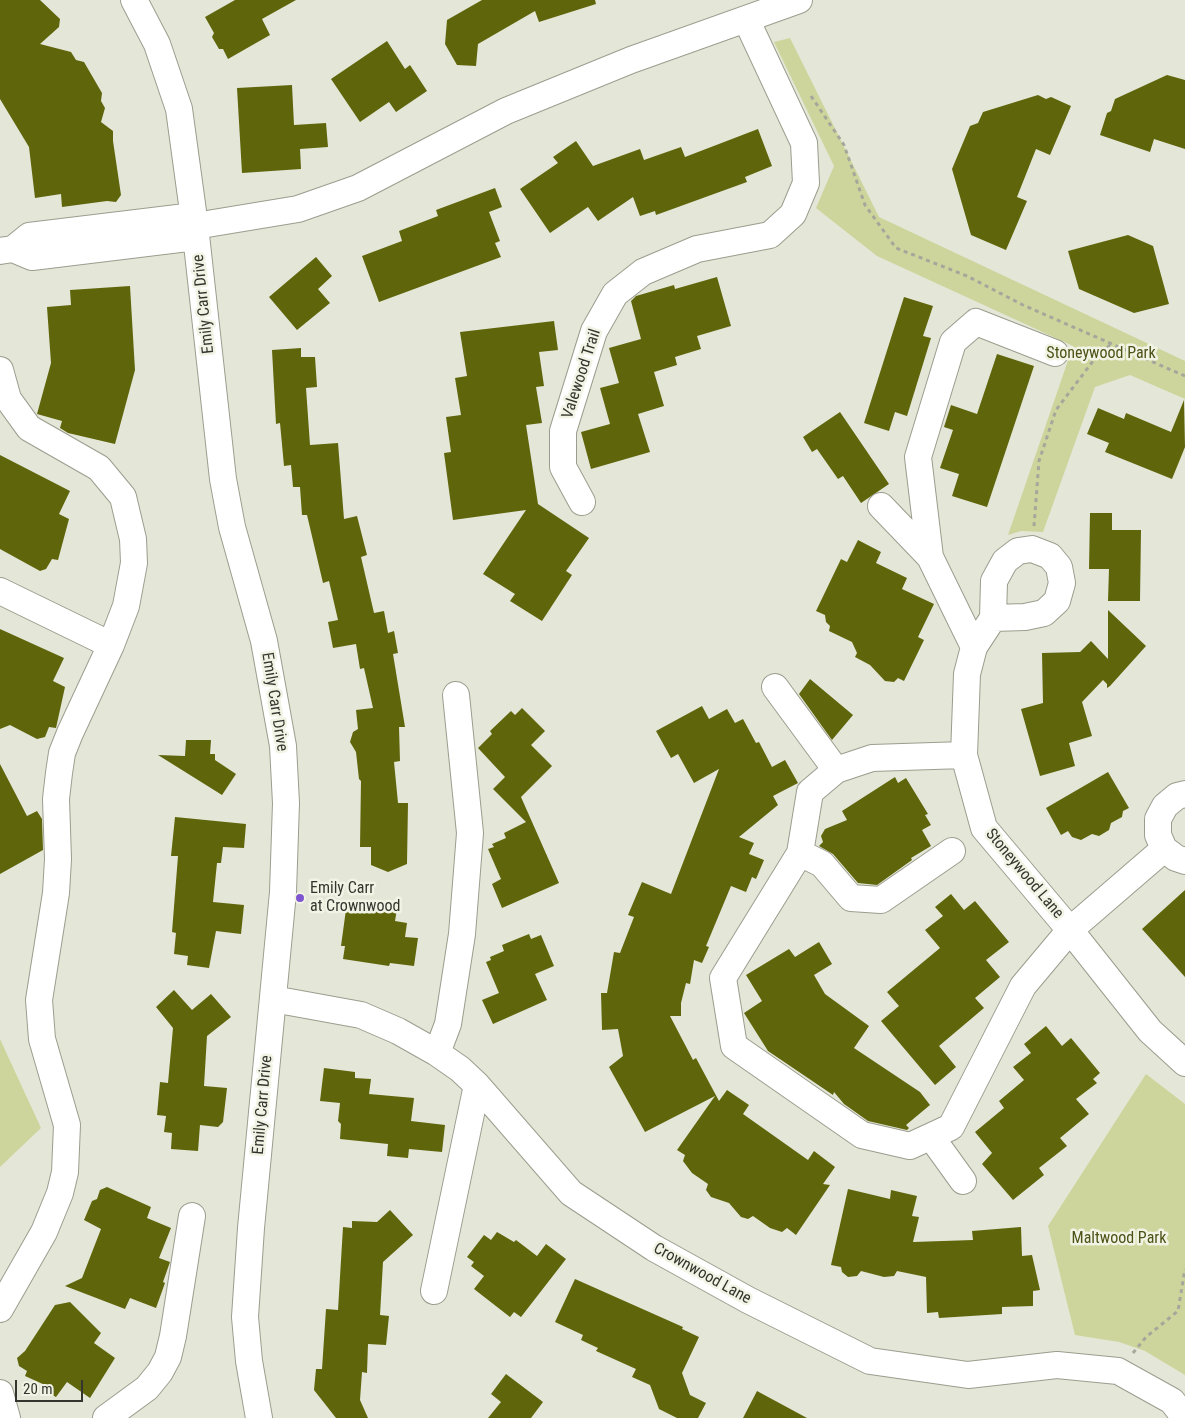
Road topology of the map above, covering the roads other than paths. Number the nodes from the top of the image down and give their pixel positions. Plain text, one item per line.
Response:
1 (135, 0) edge
2 (798, 0) edge
3 (746, 19) junction
4 (195, 226) junction
5 (6, 250) edge
6 (1055, 353) dead end
7 (0, 370) edge
8 (582, 502) dead end
9 (881, 506) dead end
10 (930, 557) junction
11 (0, 591) edge
12 (993, 618) junction
13 (112, 645) junction
14 (974, 647) junction
15 (775, 687) dead end
16 (456, 696) dead end
17 (964, 754) junction
18 (836, 770) junction
19 (1185, 794) edge
20 (952, 851) dead end
21 (800, 853) junction
22 (1174, 855) edge
23 (1070, 930) junction
24 (273, 1000) junction
25 (437, 1053) junction
26 (1185, 1063) edge
27 (477, 1085) junction
28 (932, 1138) junction
29 (963, 1181) dead end
30 (192, 1216) dead end
31 (434, 1291) dead end
32 (0, 1309) edge
33 (0, 1393) edge
34 (251, 1416) edge
35 (6, 1418) edge
36 (106, 1418) edge
37 (1184, 1418) edge

1 - 4 street, Emily Carr Drive
2 - 3 street
3 - 4 street
3 - 8 street, Valewood Trail
4 - 5 street
4 - 24 street, Emily Carr Drive
6 - 10 street
7 - 13 street
9 - 10 street
10 - 14 street
11 - 13 street
12 - 12 street
12 - 14 street, Stoneywood Lane
13 - 32 street
14 - 17 street, Stoneywood Lane
15 - 18 street
16 - 25 street
17 - 18 street
17 - 23 street, Stoneywood Lane
18 - 21 street
19 - 22 street
20 - 21 street
21 - 28 street
22 - 23 street
23 - 26 street, Stoneywood Lane
23 - 28 street
24 - 25 street, Crownwood Lane
24 - 34 street, Emily Carr Drive
25 - 27 street, Crownwood Lane
27 - 31 street
27 - 37 street, Crownwood Lane
28 - 29 street
30 - 36 street
33 - 35 street

